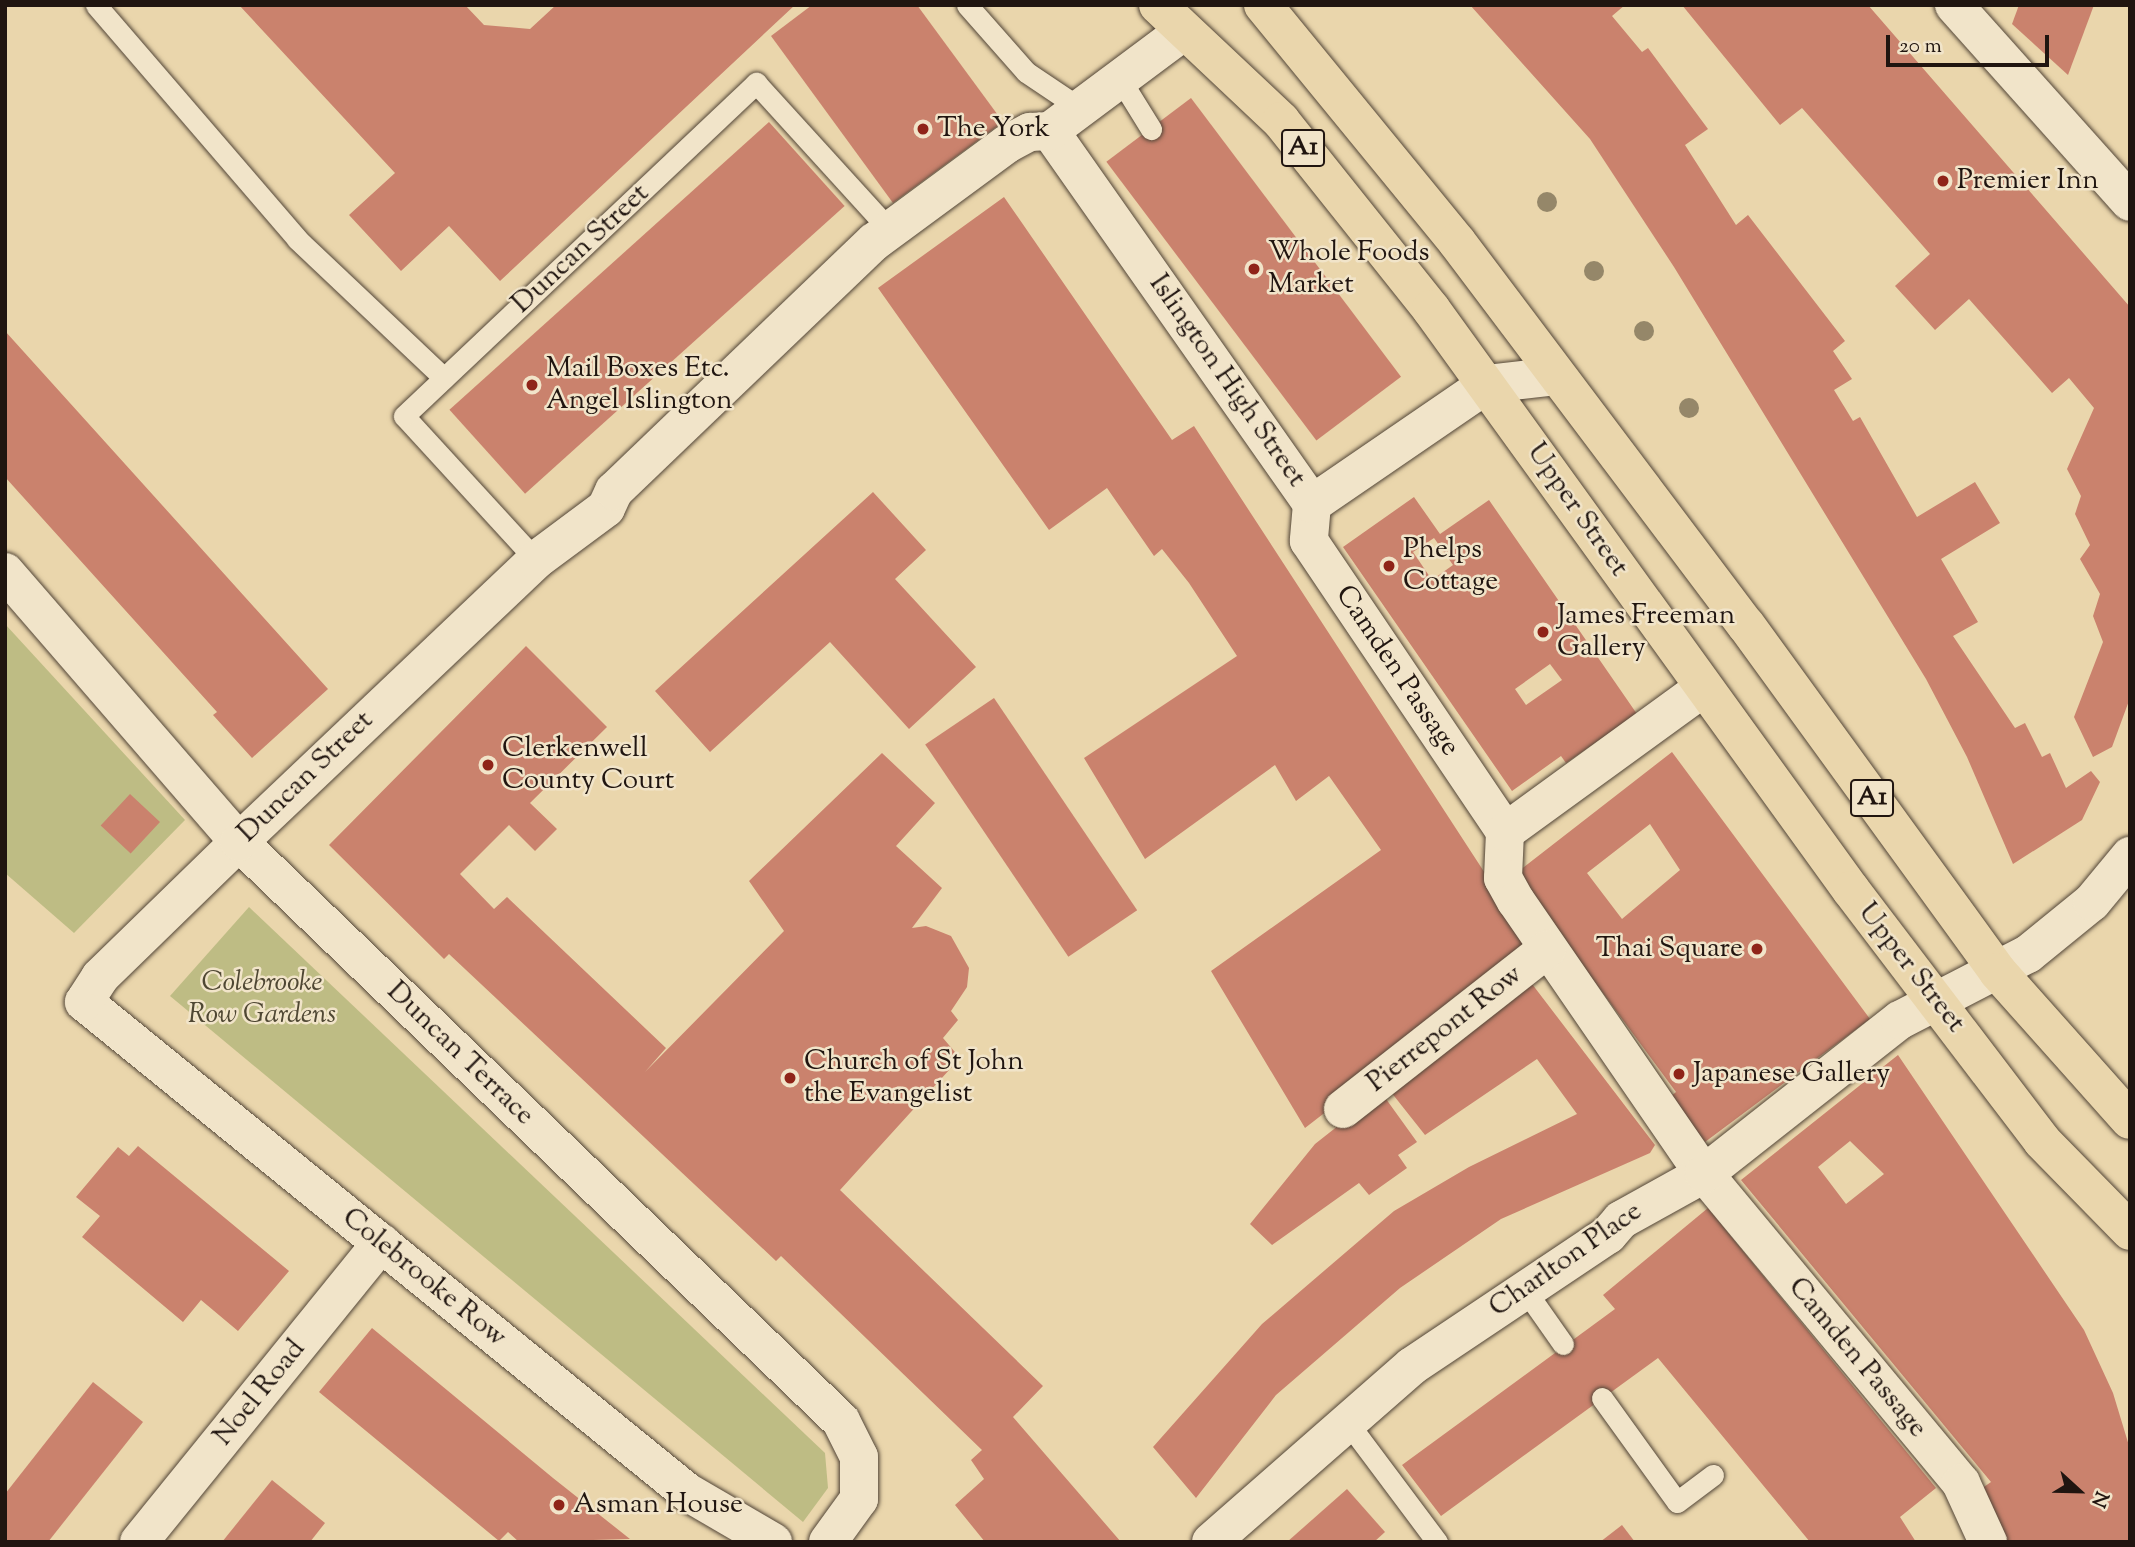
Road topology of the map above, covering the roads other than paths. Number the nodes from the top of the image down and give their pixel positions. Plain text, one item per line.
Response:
1 (96, 5) edge
2 (967, 5) edge
3 (1264, 5) edge
4 (1954, 5) edge
5 (1170, 19) edge
6 (1120, 79) junction
7 (1081, 109) junction
8 (1151, 129) dead end
9 (1051, 131) junction
10 (2130, 202) edge
11 (888, 229) junction
12 (1557, 376) junction
13 (444, 379) junction
14 (1488, 384) junction
15 (1312, 504) junction
16 (536, 560) junction
17 (5, 572) edge
18 (1702, 689) junction
19 (1505, 832) junction
20 (239, 842) junction
21 (2130, 856) edge
22 (1547, 949) junction
23 (1998, 972) junction
24 (1936, 1000) junction
25 (84, 1002) joint
26 (1343, 1109) dead end
27 (2130, 1120) edge
28 (2130, 1231) edge
29 (381, 1244) junction
30 (1525, 1290) junction
31 (1563, 1344) dead end
32 (1602, 1398) dead end
33 (1348, 1423) junction
34 (1713, 1475) dead end
35 (723, 1530) edge
36 (139, 1542) edge
37 (773, 1542) edge
38 (828, 1542) edge
39 (1211, 1542) edge
40 (1437, 1542) edge
41 (1988, 1542) edge

1 - 13 lane
2 - 7 lane
3 - 12 highway, A1
4 - 10 street
5 - 6 street, Duncan Street
5 - 14 highway, Upper Street / A1
6 - 7 street, Duncan Street
6 - 8 lane
7 - 9 street, Duncan Street
9 - 11 street, Duncan Street
9 - 15 street, Islington High Street
11 - 13 lane, Duncan Street
11 - 16 street, Duncan Street
12 - 14 street, Islington High Street
12 - 23 highway, A1
13 - 16 lane, Duncan Street
14 - 15 street, Islington High Street
14 - 18 highway, Upper Street / A1
15 - 19 street, Camden Passage
16 - 20 street, Duncan Street
17 - 20 street, Duncan Terrace
18 - 19 street
18 - 24 highway, Upper Street / A1
19 - 22 street, Camden Passage
20 - 25 street, Duncan Street
20 - 38 street, Duncan Terrace
21 - 23 street, Charlton Place
22 - 26 street, Pierrepont Row
22 - 41 street, Camden Passage
23 - 24 street, Charlton Place
23 - 27 highway, A1
24 - 28 highway, Upper Street / A1
24 - 30 street, Charlton Place
25 - 29 street, Colebrooke Row
29 - 35 street, Colebrooke Row
29 - 36 street, Noel Road
30 - 31 lane
30 - 33 street, Charlton Place
32 - 34 lane
33 - 39 street, Charlton Place
33 - 40 lane
35 - 37 street, Colebrooke Row

